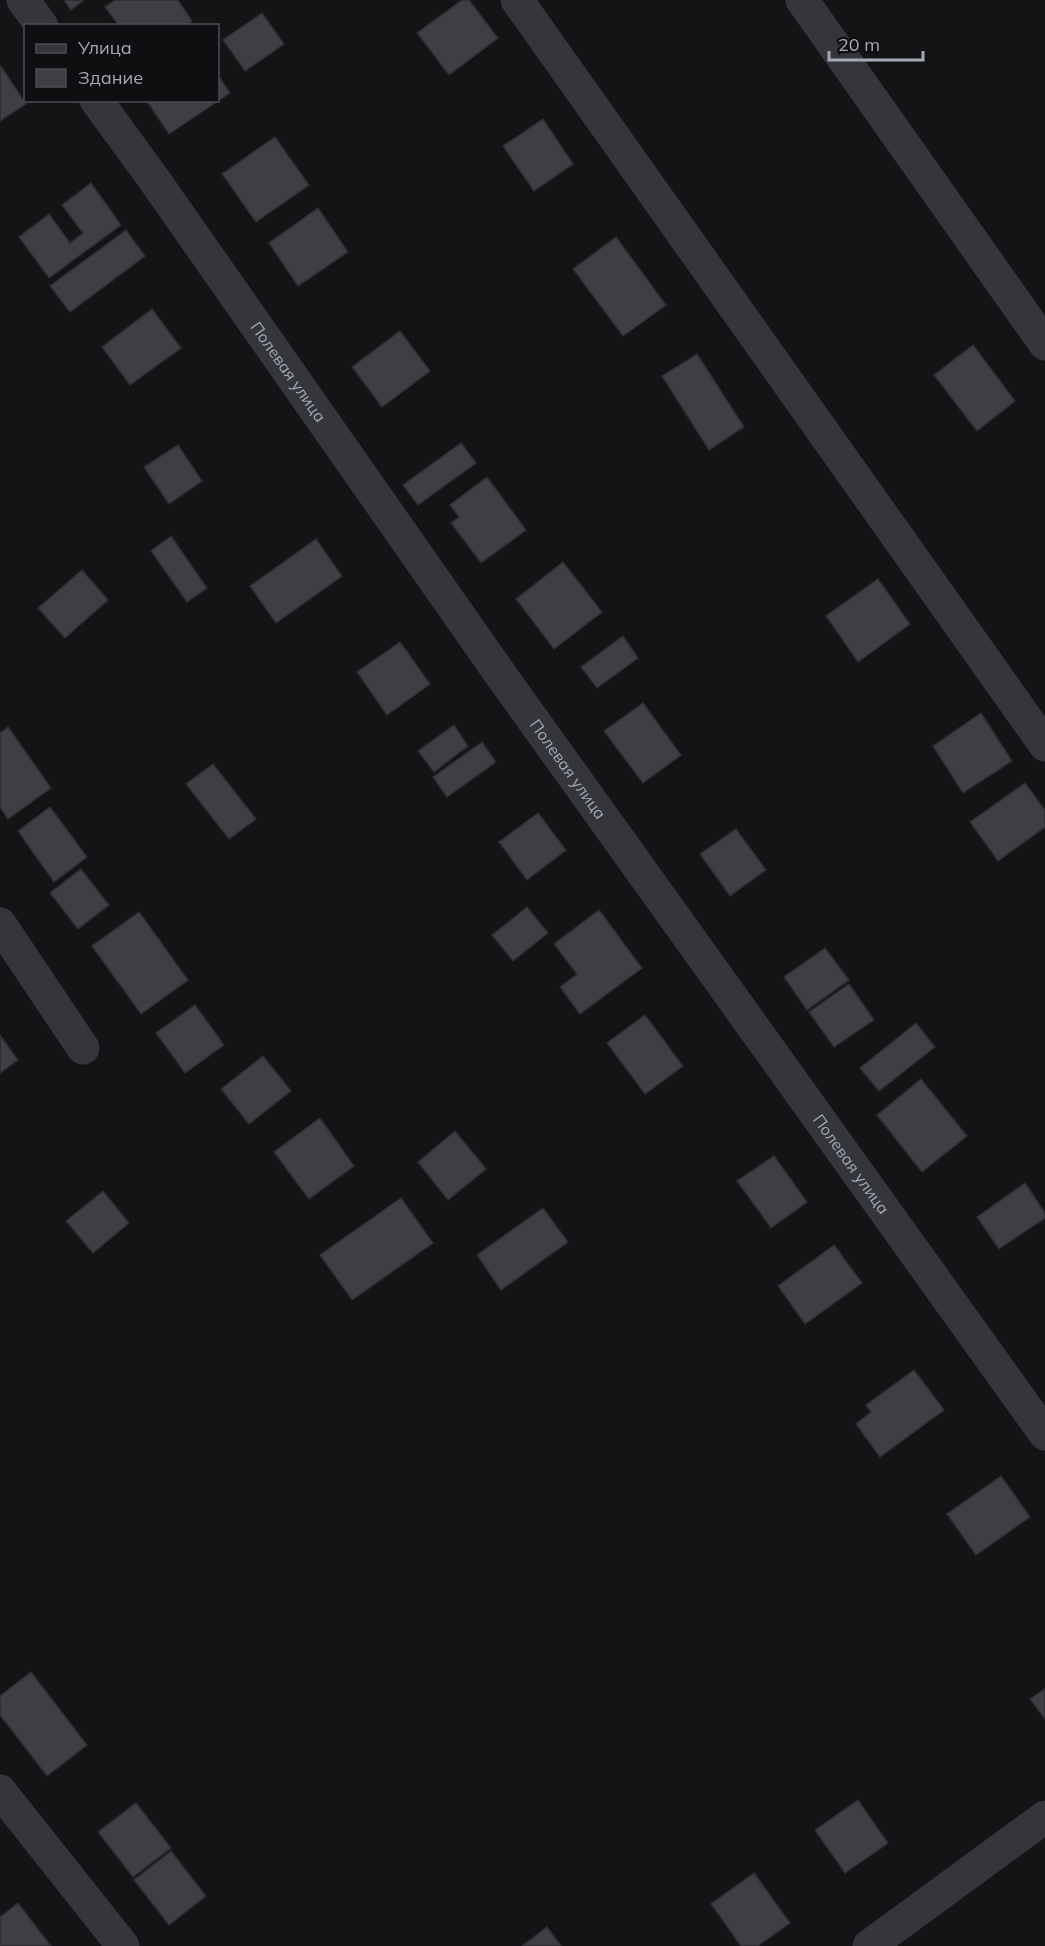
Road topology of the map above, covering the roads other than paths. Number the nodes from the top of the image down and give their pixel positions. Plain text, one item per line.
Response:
1 (23, 0) edge
2 (517, 0) edge
3 (802, 0) edge
4 (41, 24) edge
5 (97, 102) edge
6 (1045, 344) edge
7 (1045, 745) edge
8 (0, 924) edge
9 (83, 1048) dead end
10 (1045, 1434) edge
11 (0, 1791) edge
12 (1045, 1816) edge
13 (123, 1946) edge
14 (868, 1946) edge

1 - 4 street
2 - 7 street
3 - 6 street
5 - 10 street, Полевая улица
8 - 9 street
11 - 13 street
12 - 14 street

